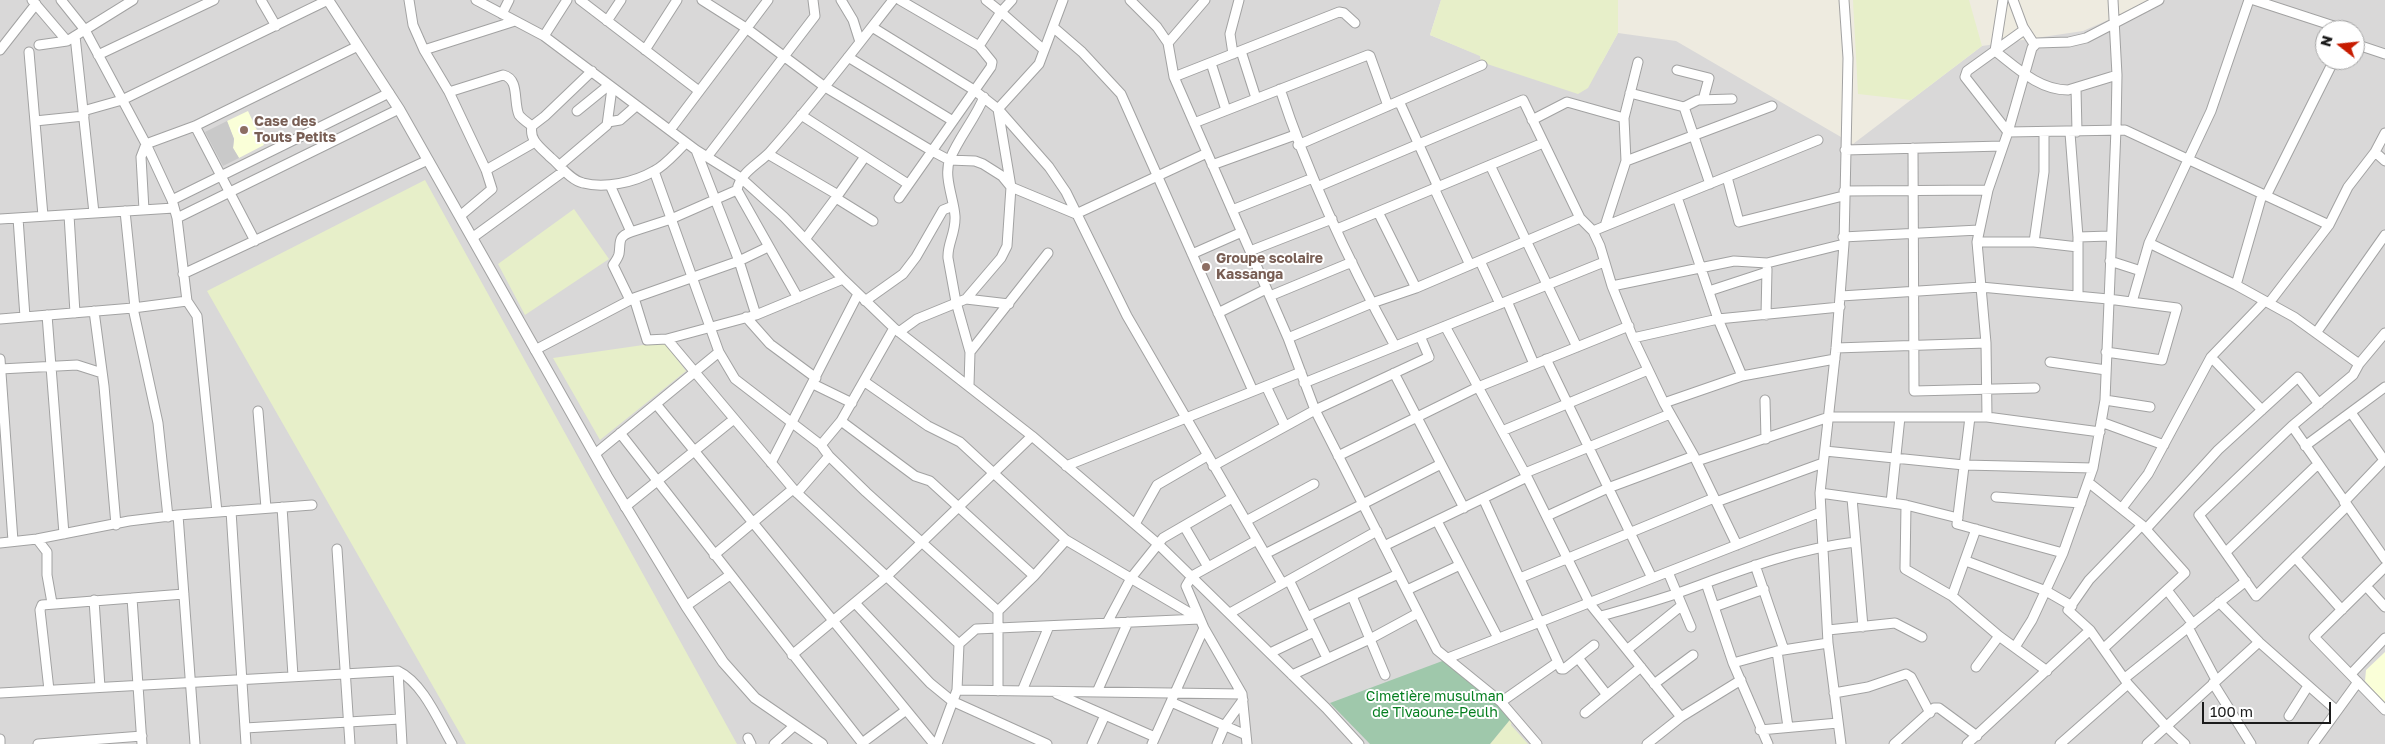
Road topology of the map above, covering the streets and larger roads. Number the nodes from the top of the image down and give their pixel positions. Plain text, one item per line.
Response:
1 (61, 0) edge
2 (214, 0) edge
3 (261, 0) edge
4 (328, 0) edge
5 (409, 0) edge
6 (476, 0) edge
7 (509, 0) edge
8 (567, 0) edge
9 (580, 0) edge
10 (621, 0) edge
11 (677, 0) edge
12 (702, 0) edge
13 (768, 0) edge
14 (813, 0) edge
15 (841, 0) edge
16 (893, 0) edge
17 (900, 0) edge
18 (986, 0) edge
19 (1012, 0) edge
20 (1062, 0) edge
21 (1130, 0) edge
22 (1239, 0) edge
23 (1844, 0) edge
24 (2003, 0) edge
25 (2013, 0) edge
26 (2113, 0) edge
27 (2159, 0) edge
28 (2249, 0) edge
29 (2254, 0) edge
30 (130, 1) edge
31 (1203, 1) edge
32 (34, 2) edge
33 (2274, 4) edge
34 (1001, 12) junction
35 (502, 14) junction
36 (2318, 20) edge
37 (516, 21) junction
38 (608, 21) junction
39 (2114, 22) junction
40 (1355, 23) dead end
41 (276, 26) junction
42 (872, 27) junction
43 (1053, 27) junction
44 (746, 28) junction
45 (85, 30) junction
46 (2024, 30) junction
47 (544, 36) junction
48 (71, 38) junction
49 (860, 42) junction
50 (1168, 43) junction
51 (2034, 44) junction
52 (40, 45) dead end
53 (358, 46) junction
54 (979, 46) junction
55 (2365, 47) edge
56 (0, 50) edge
57 (424, 50) junction
58 (645, 50) junction
59 (1044, 50) junction
60 (1995, 51) junction
61 (29, 52) dead end
62 (1237, 52) junction
63 (2385, 54) edge
64 (98, 55) junction
65 (786, 57) junction
66 (848, 57) junction
67 (1638, 62) dead end
68 (1210, 63) junction
69 (1482, 65) dead end
70 (1677, 70) dead end
71 (2329, 70) edge
72 (592, 71) junction
73 (2025, 74) junction
74 (2117, 75) junction
75 (1174, 77) junction
76 (610, 86) junction
77 (825, 87) junction
78 (1280, 88) junction
79 (2076, 88) junction
80 (974, 90) junction
81 (699, 91) junction
82 (449, 92) junction
83 (389, 93) junction
84 (1630, 93) junction
85 (984, 97) junction
86 (1256, 98) junction
87 (1732, 98) dead end
88 (122, 100) junction
89 (1703, 100) junction
90 (1399, 102) junction
91 (636, 106) junction
92 (1388, 106) junction
93 (1772, 106) dead end
94 (1684, 107) junction
95 (399, 108) junction
96 (998, 108) junction
97 (1226, 110) junction
98 (577, 111) dead end
99 (83, 114) junction
100 (800, 115) junction
101 (1624, 118) junction
102 (1532, 120) junction
103 (35, 121) junction
104 (953, 121) junction
105 (608, 122) junction
106 (1194, 123) junction
107 (195, 126) junction
108 (532, 126) junction
109 (2116, 129) junction
110 (670, 130) junction
111 (2008, 132) junction
112 (2044, 132) junction
113 (2074, 132) junction
114 (2385, 133) edge
115 (1295, 134) junction
116 (1694, 136) junction
117 (1818, 140) dead end
118 (535, 142) junction
119 (686, 143) junction
120 (1543, 143) junction
121 (146, 144) junction
122 (1419, 144) junction
123 (1298, 146) junction
124 (2003, 146) junction
125 (1913, 148) junction
126 (696, 150) junction
127 (1845, 150) junction
128 (932, 151) junction
129 (2374, 152) junction
130 (1207, 153) junction
131 (768, 154) junction
132 (707, 157) junction
133 (864, 158) junction
134 (428, 160) junction
135 (950, 160) junction
136 (2385, 160) edge
137 (2188, 161) junction
138 (1626, 162) junction
139 (1490, 165) junction
140 (1212, 166) junction
141 (562, 168) junction
142 (486, 170) junction
143 (654, 171) junction
144 (222, 176) junction
145 (1157, 176) junction
146 (1727, 177) junction
147 (741, 178) junction
148 (1315, 182) junction
149 (908, 184) junction
150 (1710, 184) junction
151 (610, 185) junction
152 (1011, 187) junction
153 (1436, 188) junction
154 (230, 190) junction
155 (737, 190) junction
156 (1988, 190) junction
157 (1913, 191) junction
158 (1844, 194) junction
159 (2264, 195) junction
160 (837, 196) junction
161 (1677, 197) junction
162 (899, 198) dead end
163 (715, 200) junction
164 (953, 206) junction
165 (174, 209) junction
166 (144, 210) junction
167 (1232, 210) junction
168 (125, 211) junction
169 (1378, 212) junction
170 (94, 213) junction
171 (1076, 214) junction
172 (69, 215) junction
173 (43, 216) junction
174 (460, 216) junction
175 (18, 218) junction
176 (1580, 218) junction
177 (0, 219) edge
178 (671, 219) junction
179 (1332, 219) junction
180 (873, 221) dead end
181 (2329, 225) junction
182 (1605, 226) junction
183 (1337, 229) junction
184 (1979, 230) junction
185 (1593, 231) junction
186 (631, 232) junction
187 (1242, 232) junction
188 (1913, 233) junction
189 (2385, 235) edge
190 (2110, 236) junction
191 (2078, 237) junction
192 (472, 238) junction
193 (806, 238) junction
194 (1844, 240) junction
195 (255, 241) junction
196 (1526, 241) junction
197 (1976, 242) junction
198 (2034, 242) junction
199 (2149, 243) junction
200 (768, 247) junction
201 (2078, 247) junction
202 (1250, 250) junction
203 (1048, 253) dead end
204 (1192, 254) junction
205 (739, 261) junction
206 (1480, 261) junction
207 (2110, 261) junction
208 (1352, 262) junction
209 (1604, 262) junction
210 (1470, 265) junction
211 (1701, 268) junction
212 (1767, 268) junction
213 (2141, 271) junction
214 (183, 274) junction
215 (692, 278) junction
216 (843, 279) junction
217 (1547, 285) junction
218 (2236, 285) junction
219 (1612, 286) junction
220 (1981, 286) junction
221 (1416, 288) junction
222 (1709, 291) junction
223 (1913, 291) junction
224 (1268, 292) junction
225 (858, 294) junction
226 (1841, 296) junction
227 (2078, 296) junction
228 (798, 298) junction
229 (632, 299) junction
230 (966, 299) junction
231 (2108, 299) junction
232 (187, 301) junction
233 (865, 301) junction
234 (956, 302) junction
235 (1504, 302) junction
236 (2132, 302) junction
237 (2267, 302) junction
238 (1372, 303) junction
239 (1009, 304) junction
240 (1840, 307) junction
241 (134, 308) junction
242 (94, 311) junction
243 (1218, 312) junction
244 (75, 313) junction
245 (756, 314) junction
246 (1766, 314) junction
247 (46, 315) junction
248 (25, 317) junction
249 (746, 317) junction
250 (0, 319) edge
251 (1718, 319) junction
252 (1445, 326) junction
253 (1629, 326) junction
254 (710, 328) junction
255 (896, 330) junction
256 (2316, 333) junction
257 (2385, 333) edge
258 (1420, 336) junction
259 (1288, 338) junction
260 (1633, 338) junction
261 (667, 339) junction
262 (1986, 343) junction
263 (1912, 344) junction
264 (1395, 346) junction
265 (1577, 347) junction
266 (1836, 348) junction
267 (535, 350) junction
268 (719, 352) junction
269 (970, 352) junction
270 (2106, 352) junction
271 (2211, 357) junction
272 (0, 359) edge
273 (1546, 359) junction
274 (1835, 359) junction
275 (2050, 362) dead end
276 (1534, 364) junction
277 (2359, 364) junction
278 (50, 366) junction
279 (0, 369) edge
280 (1648, 370) junction
281 (2106, 370) junction
282 (695, 372) junction
283 (1301, 372) junction
284 (102, 373) junction
285 (1394, 373) junction
286 (1742, 376) junction
287 (815, 381) junction
288 (865, 382) junction
289 (1304, 382) junction
290 (969, 385) junction
291 (1266, 386) junction
292 (1478, 387) junction
293 (2385, 387) edge
294 (2035, 388) dead end
295 (1987, 389) junction
296 (1253, 391) junction
297 (1766, 400) dead end
298 (2105, 400) junction
299 (852, 403) junction
300 (1664, 403) junction
301 (656, 404) junction
302 (1567, 404) junction
303 (2319, 404) junction
304 (2150, 407) dead end
305 (1315, 410) junction
306 (2262, 410) junction
307 (258, 411) dead end
308 (1670, 414) junction
309 (2352, 414) junction
310 (1416, 417) junction
311 (1829, 417) junction
312 (1900, 417) junction
313 (1970, 417) junction
314 (1987, 417) junction
315 (1185, 418) junction
316 (734, 419) junction
317 (794, 422) junction
318 (841, 422) junction
319 (2101, 422) junction
320 (1285, 426) junction
321 (2292, 426) junction
322 (1502, 431) junction
323 (2100, 432) junction
324 (620, 433) junction
325 (1032, 436) junction
326 (1766, 439) junction
327 (2164, 444) junction
328 (821, 445) junction
329 (2305, 446) junction
330 (1588, 447) junction
331 (694, 451) junction
332 (1825, 451) junction
333 (595, 454) junction
334 (829, 456) junction
335 (1207, 456) junction
336 (1338, 456) junction
337 (1695, 458) junction
338 (1896, 458) junction
339 (2384, 459) edge
340 (771, 463) junction
341 (1823, 463) junction
342 (1441, 464) junction
343 (2318, 464) junction
344 (1964, 465) junction
345 (1066, 466) junction
346 (1213, 466) junction
347 (2093, 468) junction
348 (995, 474) junction
349 (1526, 475) junction
350 (658, 482) junction
351 (2088, 482) junction
352 (1314, 484) dead end
353 (1608, 488) junction
354 (795, 491) junction
355 (1820, 493) junction
356 (1996, 497) dead end
357 (1232, 498) junction
358 (1483, 498) junction
359 (1852, 498) junction
360 (1715, 500) junction
361 (1891, 503) junction
362 (2081, 503) junction
363 (1363, 504) junction
364 (2345, 504) junction
365 (312, 505) dead end
366 (1906, 506) junction
367 (282, 507) junction
368 (625, 507) junction
369 (266, 508) junction
370 (960, 508) junction
371 (1464, 508) junction
372 (2122, 508) junction
373 (231, 511) junction
374 (217, 512) junction
375 (1821, 512) junction
376 (178, 515) junction
377 (1547, 516) junction
378 (168, 517) junction
379 (1958, 518) junction
380 (1246, 521) junction
381 (1437, 521) junction
382 (753, 522) junction
383 (1135, 524) junction
384 (116, 525) junction
385 (1184, 526) junction
386 (2144, 527) junction
387 (1976, 529) junction
388 (1377, 531) junction
389 (1631, 533) junction
390 (64, 534) junction
391 (37, 539) junction
392 (1066, 540) junction
393 (1257, 540) junction
394 (13, 542) junction
395 (923, 542) junction
396 (1855, 542) junction
397 (0, 543) edge
398 (1158, 544) junction
399 (1737, 545) junction
400 (1384, 546) junction
401 (1822, 546) junction
402 (337, 549) dead end
403 (2226, 552) junction
404 (2063, 553) junction
405 (1265, 554) junction
406 (714, 555) junction
407 (2295, 557) junction
408 (1568, 559) junction
409 (2385, 559) edge
410 (1966, 561) junction
411 (1460, 565) junction
412 (1755, 565) junction
413 (1208, 567) junction
414 (2385, 567) edge
415 (1668, 572) junction
416 (1398, 574) junction
417 (730, 575) junction
418 (888, 575) junction
419 (1034, 576) junction
420 (1192, 576) junction
421 (1131, 578) junction
422 (1520, 578) junction
423 (1652, 578) junction
424 (2246, 581) junction
425 (1286, 582) junction
426 (1706, 583) junction
427 (2366, 586) junction
428 (1764, 589) junction
429 (1407, 590) junction
430 (2167, 590) junction
431 (2046, 591) junction
432 (1676, 593) junction
433 (184, 594) junction
434 (1352, 596) junction
435 (1952, 596) junction
436 (132, 598) junction
437 (94, 600) junction
438 (2219, 602) junction
439 (52, 603) junction
440 (854, 603) junction
441 (1590, 604) junction
442 (686, 606) junction
443 (1681, 606) junction
444 (2072, 606) junction
445 (2385, 607) edge
446 (1714, 608) junction
447 (2342, 610) junction
448 (998, 611) junction
449 (1230, 613) junction
450 (1418, 613) junction
451 (1601, 616) junction
452 (1307, 617) junction
453 (833, 621) junction
454 (1128, 622) junction
455 (1540, 622) junction
456 (1107, 623) junction
457 (1202, 623) junction
458 (2191, 625) junction
459 (1049, 626) junction
460 (1691, 627) dead end
461 (1863, 627) junction
462 (998, 628) junction
463 (1828, 630) junction
464 (2090, 630) junction
465 (1314, 632) junction
466 (1999, 636) junction
467 (1922, 637) dead end
468 (1498, 638) junction
469 (2385, 638) edge
470 (1370, 639) junction
471 (2259, 642) junction
472 (960, 644) junction
473 (1828, 644) junction
474 (1594, 645) dead end
475 (2015, 647) junction
476 (2104, 648) junction
477 (1628, 649) junction
478 (1781, 650) junction
479 (1270, 653) junction
480 (792, 655) junction
481 (1693, 656) dead end
482 (1327, 658) junction
483 (1448, 658) junction
484 (1578, 658) junction
485 (1558, 662) junction
486 (1733, 663) junction
487 (1641, 667) junction
488 (1976, 667) dead end
489 (398, 670) junction
490 (2047, 671) junction
491 (345, 673) junction
492 (2351, 674) junction
493 (1292, 675) junction
494 (1385, 675) dead end
495 (293, 676) junction
496 (242, 679) junction
497 (1740, 680) junction
498 (2126, 681) junction
499 (190, 682) junction
500 (2215, 682) junction
501 (2358, 682) junction
502 (1654, 684) junction
503 (138, 685) junction
504 (2308, 686) junction
505 (100, 687) junction
506 (48, 690) junction
507 (958, 690) junction
508 (998, 691) junction
509 (1022, 691) junction
510 (1052, 691) junction
511 (0, 692) edge
512 (1098, 692) junction
513 (1175, 693) junction
514 (1834, 694) junction
515 (1607, 695) junction
516 (1243, 697) junction
517 (952, 701) junction
518 (1171, 702) junction
519 (1501, 702) junction
520 (2336, 710) junction
521 (2385, 710) edge
522 (905, 711) junction
523 (1585, 713) dead end
524 (1930, 713) junction
525 (1105, 715) junction
526 (2289, 716) dead end
527 (1681, 717) junction
528 (400, 719) junction
529 (348, 721) junction
530 (1838, 723) junction
531 (1225, 725) junction
532 (794, 726) junction
533 (2165, 726) junction
534 (1788, 727) junction
535 (245, 728) junction
536 (1760, 730) junction
537 (0, 739) edge
538 (1247, 739) edge
539 (142, 740) edge
540 (1154, 740) edge
541 (1975, 740) edge
542 (0, 744) edge
543 (38, 744) edge
544 (195, 744) edge
545 (246, 744) edge
546 (350, 744) edge
547 (402, 744) edge
548 (452, 744) edge
549 (774, 744) edge
550 (822, 744) edge
551 (863, 744) edge
552 (935, 744) edge
553 (1047, 744) edge
554 (1092, 744) edge
555 (1217, 744) edge
556 (1360, 744) edge
557 (1537, 744) edge
558 (1647, 744) edge
559 (1768, 744) edge
560 (1841, 744) edge
561 (1894, 744) edge
562 (2060, 744) edge
563 (2147, 744) edge
564 (2185, 744) edge
565 (2251, 744) edge
566 (2313, 744) edge

1 - 45 street
2 - 64 street
3 - 41 street
4 - 41 street
4 - 53 street
5 - 57 street
6 - 35 street
7 - 35 street
8 - 47 street
9 - 38 street
10 - 38 street
11 - 58 street
12 - 44 street
13 - 44 street
14 - 65 street
15 - 49 street
16 - 42 street
17 - 54 street
18 - 34 street
19 - 34 street
20 - 43 street
21 - 50 street
22 - 62 street
23 - 127 street
24 - 60 street
25 - 46 street
26 - 39 street
27 - 39 street
28 - 137 street
29 - 33 street
30 - 45 street
31 - 50 street
32 - 48 street
32 - 56 street
33 - 36 street
34 - 54 street
34 - 59 street
35 - 37 street
37 - 47 street
37 - 57 street
38 - 58 street
39 - 51 street
39 - 74 street
40 - 62 street
41 - 88 street
42 - 49 street
42 - 80 street
43 - 59 street
43 - 145 street
44 - 65 street
44 - 81 street
45 - 48 street
45 - 64 street
46 - 51 street
46 - 60 street
47 - 72 street
48 - 52 street
48 - 99 street
49 - 66 street
50 - 75 street
51 - 73 street
53 - 83 street
53 - 107 street
54 - 80 street
55 - 63 street
57 - 82 street
58 - 81 street
59 - 96 street
60 - 73 street
60 - 111 street
61 - 103 street
62 - 68 street
62 - 86 street
64 - 88 street
65 - 77 street
65 - 132 street
66 - 77 street
66 - 104 street
67 - 84 street
68 - 75 street
68 - 97 street
69 - 90 street
70 - 89 street
71 - 159 street
72 - 76 street
72 - 108 street
73 - 79 street
73 - 111 street
74 - 79 street
74 - 109 street
75 - 106 street
76 - 91 street
76 - 98 street
76 - 105 street
77 - 100 street
77 - 128 street
78 - 86 street
78 - 92 street
78 - 115 street
79 - 113 street
80 - 85 street
80 - 104 street
81 - 110 street
82 - 108 street
82 - 142 street
83 - 95 street
83 - 144 street
84 - 94 street
84 - 101 street
85 - 96 street
85 - 135 street
86 - 97 street
87 - 89 street
88 - 99 street
88 - 121 street
89 - 94 street
90 - 92 street
90 - 122 street
91 - 105 street
91 - 110 street
92 - 123 street
93 - 116 street
94 - 116 street
95 - 134 street
95 - 154 street
96 - 152 street
96 - 171 street
97 - 106 street
99 - 103 street
99 - 170 street
100 - 131 street
100 - 133 street
101 - 102 street
101 - 138 street
102 - 120 street
102 - 122 street
103 - 173 street
104 - 128 street
105 - 141 street
106 - 130 street
107 - 121 street
107 - 144 street
108 - 118 street
109 - 113 street
109 - 137 street
109 - 190 street
110 - 119 street
111 - 112 street
111 - 124 street
112 - 113 street
112 - 198 street
113 - 191 street
114 - 129 street
115 - 123 street
115 - 140 street
116 - 138 street
116 - 150 street
117 - 146 street
118 - 141 street
118 - 142 street
119 - 126 street
119 - 143 street
120 - 139 street
120 - 176 street
121 - 165 street
121 - 166 street
122 - 148 street
122 - 153 street
123 - 148 street
124 - 125 street
124 - 156 street
125 - 127 street
125 - 157 street
126 - 132 street
126 - 163 street
127 - 158 street
128 - 135 street
128 - 149 street
129 - 136 street
129 - 181 street
130 - 140 street
130 - 145 street
131 - 147 street
131 - 160 street
132 - 147 street
133 - 149 street
133 - 160 street
134 - 174 street
134 - 195 street
135 - 152 street
135 - 164 street
137 - 159 street
137 - 199 street
138 - 182 street
139 - 153 street
139 - 196 street
140 - 167 street
141 - 151 street
141 - 192 street
142 - 174 street
143 - 151 street
143 - 178 street
144 - 154 street
144 - 165 street
145 - 171 street
145 - 204 street
146 - 150 street
146 - 158 street
147 - 155 street
147 - 193 street
148 - 167 street
148 - 179 street
149 - 162 street
150 - 161 street
151 - 186 street
152 - 171 street
152 - 230 street
153 - 169 street
153 - 210 street
154 - 165 street
154 - 195 street
155 - 163 street
155 - 200 street
156 - 157 street
156 - 184 street
157 - 158 street
157 - 188 street
158 - 194 street
159 - 181 street
159 - 218 street
160 - 180 street
160 - 193 street
161 - 182 street
161 - 211 street
163 - 178 street
163 - 205 street
164 - 233 street
164 - 234 street
165 - 166 street
165 - 214 street
166 - 168 street
167 - 187 street
168 - 170 street
168 - 241 street
169 - 183 street
169 - 221 street
170 - 172 street
171 - 315 street
172 - 173 street
172 - 244 street
173 - 175 street
174 - 192 street
175 - 177 street
175 - 248 street
176 - 185 street
176 - 196 street
178 - 186 street
178 - 215 street
179 - 183 street
179 - 202 street
181 - 237 street
182 - 185 street
183 - 208 street
184 - 188 street
184 - 197 street
185 - 209 street
186 - 229 street
187 - 202 street
187 - 204 street
188 - 194 street
188 - 223 street
189 - 256 street
190 - 191 street
190 - 207 street
191 - 201 street
192 - 267 street
193 - 216 street
194 - 212 street
194 - 226 street
195 - 214 street
196 - 206 street
196 - 217 street
197 - 198 street
197 - 220 street
198 - 201 street
199 - 213 street
199 - 218 street
200 - 205 street
200 - 228 street
201 - 227 street
202 - 224 street
203 - 239 street
204 - 243 street
205 - 215 street
205 - 245 street
206 - 210 street
206 - 235 street
207 - 213 street
207 - 231 street
208 - 224 street
208 - 238 street
209 - 217 street
209 - 219 street
210 - 221 street
211 - 212 street
211 - 219 street
211 - 222 street
212 - 222 street
212 - 246 street
213 - 236 street
214 - 232 street
215 - 229 street
215 - 254 street
216 - 225 street
216 - 228 street
217 - 235 street
217 - 265 street
218 - 237 street
219 - 253 street
220 - 223 street
220 - 227 street
220 - 262 street
221 - 238 street
222 - 251 street
223 - 226 street
223 - 263 street
224 - 243 street
224 - 259 street
225 - 233 street
225 - 287 street
226 - 240 street
227 - 231 street
228 - 245 street
229 - 261 street
229 - 267 street
230 - 234 street
230 - 239 street
231 - 236 street
231 - 270 street
232 - 241 street
232 - 374 street
233 - 255 street
234 - 255 street
234 - 269 street
235 - 252 street
235 - 276 street
236 - 270 street
237 - 256 street
237 - 271 street
238 - 259 street
238 - 264 street
239 - 269 street
240 - 246 street
240 - 266 street
241 - 242 street
241 - 378 street
242 - 244 street
242 - 284 street
243 - 296 street
244 - 247 street
245 - 249 street
246 - 251 street
247 - 248 street
247 - 278 street
248 - 250 street
249 - 254 street
249 - 287 street
251 - 260 street
251 - 286 street
252 - 258 street
252 - 292 street
253 - 260 street
253 - 265 street
254 - 261 street
254 - 268 street
255 - 288 street
255 - 290 street
256 - 277 street
257 - 277 street
258 - 264 street
258 - 285 street
259 - 283 street
260 - 280 street
261 - 282 street
262 - 263 street
262 - 295 street
263 - 266 street
263 - 295 street
264 - 289 street
265 - 273 street
266 - 274 street
267 - 333 street
268 - 282 street
268 - 317 street
269 - 290 street
270 - 281 street
271 - 306 street
271 - 327 street
272 - 279 street
273 - 276 street
273 - 302 street
274 - 286 street
274 - 311 street
275 - 281 street
276 - 292 street
277 - 303 street
278 - 279 street
278 - 284 street
278 - 390 street
279 - 394 street
280 - 300 street
280 - 302 street
281 - 298 street
282 - 301 street
282 - 316 street
283 - 289 street
283 - 291 street
284 - 384 street
285 - 305 street
285 - 310 street
286 - 300 street
287 - 299 street
287 - 317 street
288 - 299 street
288 - 348 street
289 - 305 street
290 - 325 street
291 - 296 street
291 - 320 street
292 - 310 street
292 - 322 street
293 - 309 street
294 - 295 street
295 - 314 street
296 - 315 street
297 - 326 street
298 - 304 street
298 - 319 street
299 - 318 street
300 - 308 street
301 - 324 street
301 - 331 street
302 - 322 street
302 - 330 street
303 - 306 street
303 - 321 street
305 - 320 street
305 - 336 street
306 - 386 street
307 - 369 street
308 - 330 street
308 - 337 street
309 - 329 street
309 - 339 street
310 - 336 street
310 - 342 street
311 - 312 street
311 - 326 street
311 - 332 street
312 - 313 street
312 - 338 street
313 - 314 street
313 - 344 street
314 - 323 street
315 - 335 street
315 - 345 street
316 - 331 street
316 - 340 street
317 - 328 street
317 - 340 street
318 - 328 street
318 - 370 street
319 - 323 street
319 - 327 street
320 - 346 street
321 - 329 street
321 - 403 street
322 - 349 street
323 - 347 street
324 - 333 street
324 - 350 street
325 - 345 street
325 - 348 street
326 - 337 street
327 - 372 street
328 - 334 street
329 - 343 street
330 - 349 street
330 - 353 street
331 - 350 street
331 - 382 street
332 - 338 street
332 - 341 street
333 - 368 street
334 - 354 street
334 - 395 street
335 - 346 street
335 - 383 street
336 - 363 street
337 - 353 street
337 - 360 street
338 - 344 street
338 - 361 street
339 - 364 street
340 - 354 street
341 - 355 street
341 - 360 street
342 - 363 street
342 - 371 street
343 - 364 street
343 - 403 street
344 - 347 street
344 - 379 street
345 - 383 street
346 - 357 street
347 - 351 street
348 - 370 street
348 - 392 street
349 - 358 street
349 - 377 street
350 - 368 street
350 - 406 street
351 - 362 street
351 - 372 street
352 - 380 street
353 - 377 street
353 - 389 street
354 - 382 street
354 - 418 street
355 - 359 street
355 - 375 street
356 - 362 street
357 - 380 street
357 - 385 street
358 - 371 street
358 - 422 street
359 - 361 street
359 - 396 street
360 - 389 street
360 - 399 street
361 - 366 street
362 - 404 street
363 - 388 street
363 - 405 street
364 - 407 street
364 - 409 street
365 - 367 street
366 - 379 street
366 - 435 street
367 - 369 street
367 - 495 street
368 - 442 street
369 - 373 street
370 - 395 street
370 - 419 street
371 - 381 street
372 - 386 street
373 - 374 street
373 - 496 street
374 - 376 street
375 - 399 street
375 - 401 street
376 - 378 street
376 - 433 street
377 - 408 street
378 - 384 street
379 - 387 street
380 - 393 street
381 - 400 street
381 - 411 street
382 - 406 street
382 - 453 street
383 - 398 street
384 - 390 street
385 - 398 street
385 - 413 street
386 - 430 street
386 - 444 street
387 - 404 street
387 - 410 street
388 - 400 street
388 - 425 street
389 - 408 street
389 - 423 street
390 - 391 street
391 - 394 street
391 - 439 street
392 - 419 street
392 - 421 street
393 - 405 street
393 - 413 street
394 - 397 street
395 - 418 street
395 - 448 street
396 - 401 street
396 - 461 street
398 - 420 street
398 - 421 street
399 - 415 street
400 - 416 street
401 - 412 street
401 - 463 street
402 - 491 street
403 - 424 street
404 - 431 street
405 - 425 street
406 - 417 street
407 - 424 street
407 - 447 street
408 - 422 street
408 - 441 street
410 - 431 street
410 - 435 street
411 - 429 street
411 - 468 street
412 - 426 street
412 - 428 street
413 - 420 street
414 - 427 street
415 - 423 street
415 - 432 street
416 - 429 street
416 - 434 street
417 - 442 street
417 - 480 street
418 - 440 street
418 - 472 street
419 - 448 street
420 - 449 street
420 - 457 street
421 - 456 street
421 - 457 street
422 - 455 street
423 - 441 street
424 - 438 street
425 - 449 street
425 - 452 street
426 - 432 street
426 - 446 street
427 - 445 street
427 - 447 street
428 - 446 street
428 - 478 street
429 - 450 street
430 - 458 street
430 - 476 street
431 - 444 street
431 - 475 street
432 - 443 street
432 - 451 street
433 - 436 street
433 - 499 street
434 - 452 street
434 - 470 street
435 - 466 street
436 - 437 street
436 - 503 street
437 - 439 street
437 - 505 street
438 - 458 street
438 - 471 street
439 - 506 street
440 - 453 street
440 - 517 street
441 - 451 street
441 - 455 street
442 - 532 street
443 - 460 street
443 - 477 street
444 - 464 street
446 - 486 street
447 - 492 street
448 - 462 street
449 - 479 street
450 - 470 street
450 - 483 street
451 - 477 street
452 - 465 street
453 - 480 street
453 - 522 street
454 - 456 street
454 - 457 street
454 - 512 street
455 - 468 street
455 - 485 street
456 - 459 street
457 - 513 street
457 - 516 street
458 - 498 street
458 - 500 street
459 - 462 street
459 - 509 street
461 - 463 street
461 - 467 street
462 - 472 street
462 - 508 street
463 - 473 street
464 - 476 street
464 - 490 street
465 - 479 street
465 - 482 street
466 - 475 street
466 - 488 street
468 - 483 street
469 - 492 street
470 - 482 street
470 - 494 street
471 - 500 street
471 - 504 street
472 - 507 street
473 - 478 street
473 - 514 street
474 - 484 street
475 - 490 street
476 - 498 street
477 - 487 street
478 - 486 street
478 - 534 street
479 - 493 street
480 - 551 street
481 - 502 street
482 - 493 street
483 - 519 street
484 - 485 street
484 - 515 street
485 - 519 street
486 - 497 street
487 - 502 street
487 - 515 street
489 - 491 street
489 - 528 street
489 - 548 street
490 - 541 street
491 - 495 street
491 - 529 street
492 - 501 street
493 - 556 street
495 - 496 street
496 - 499 street
496 - 535 street
497 - 527 street
497 - 536 street
498 - 533 street
498 - 562 street
499 - 503 street
499 - 544 street
500 - 533 street
500 - 565 street
501 - 520 street
501 - 521 street
502 - 527 street
503 - 505 street
503 - 539 street
504 - 520 street
504 - 526 street
505 - 506 street
506 - 511 street
507 - 508 street
507 - 517 street
508 - 509 street
509 - 510 street
510 - 512 street
510 - 525 street
512 - 513 street
513 - 516 street
513 - 518 street
514 - 524 street
514 - 530 street
515 - 523 street
516 - 531 street
516 - 538 street
517 - 552 street
517 - 553 street
518 - 531 street
518 - 540 street
519 - 557 street
520 - 566 street
522 - 551 street
522 - 552 street
524 - 541 street
524 - 561 street
525 - 540 street
525 - 554 street
527 - 558 street
528 - 529 street
528 - 547 street
529 - 535 street
529 - 546 street
530 - 534 street
530 - 560 street
531 - 538 street
531 - 555 street
532 - 549 street
532 - 550 street
533 - 563 street
533 - 564 street
534 - 536 street
535 - 545 street
536 - 559 street
537 - 542 street
539 - 543 street

